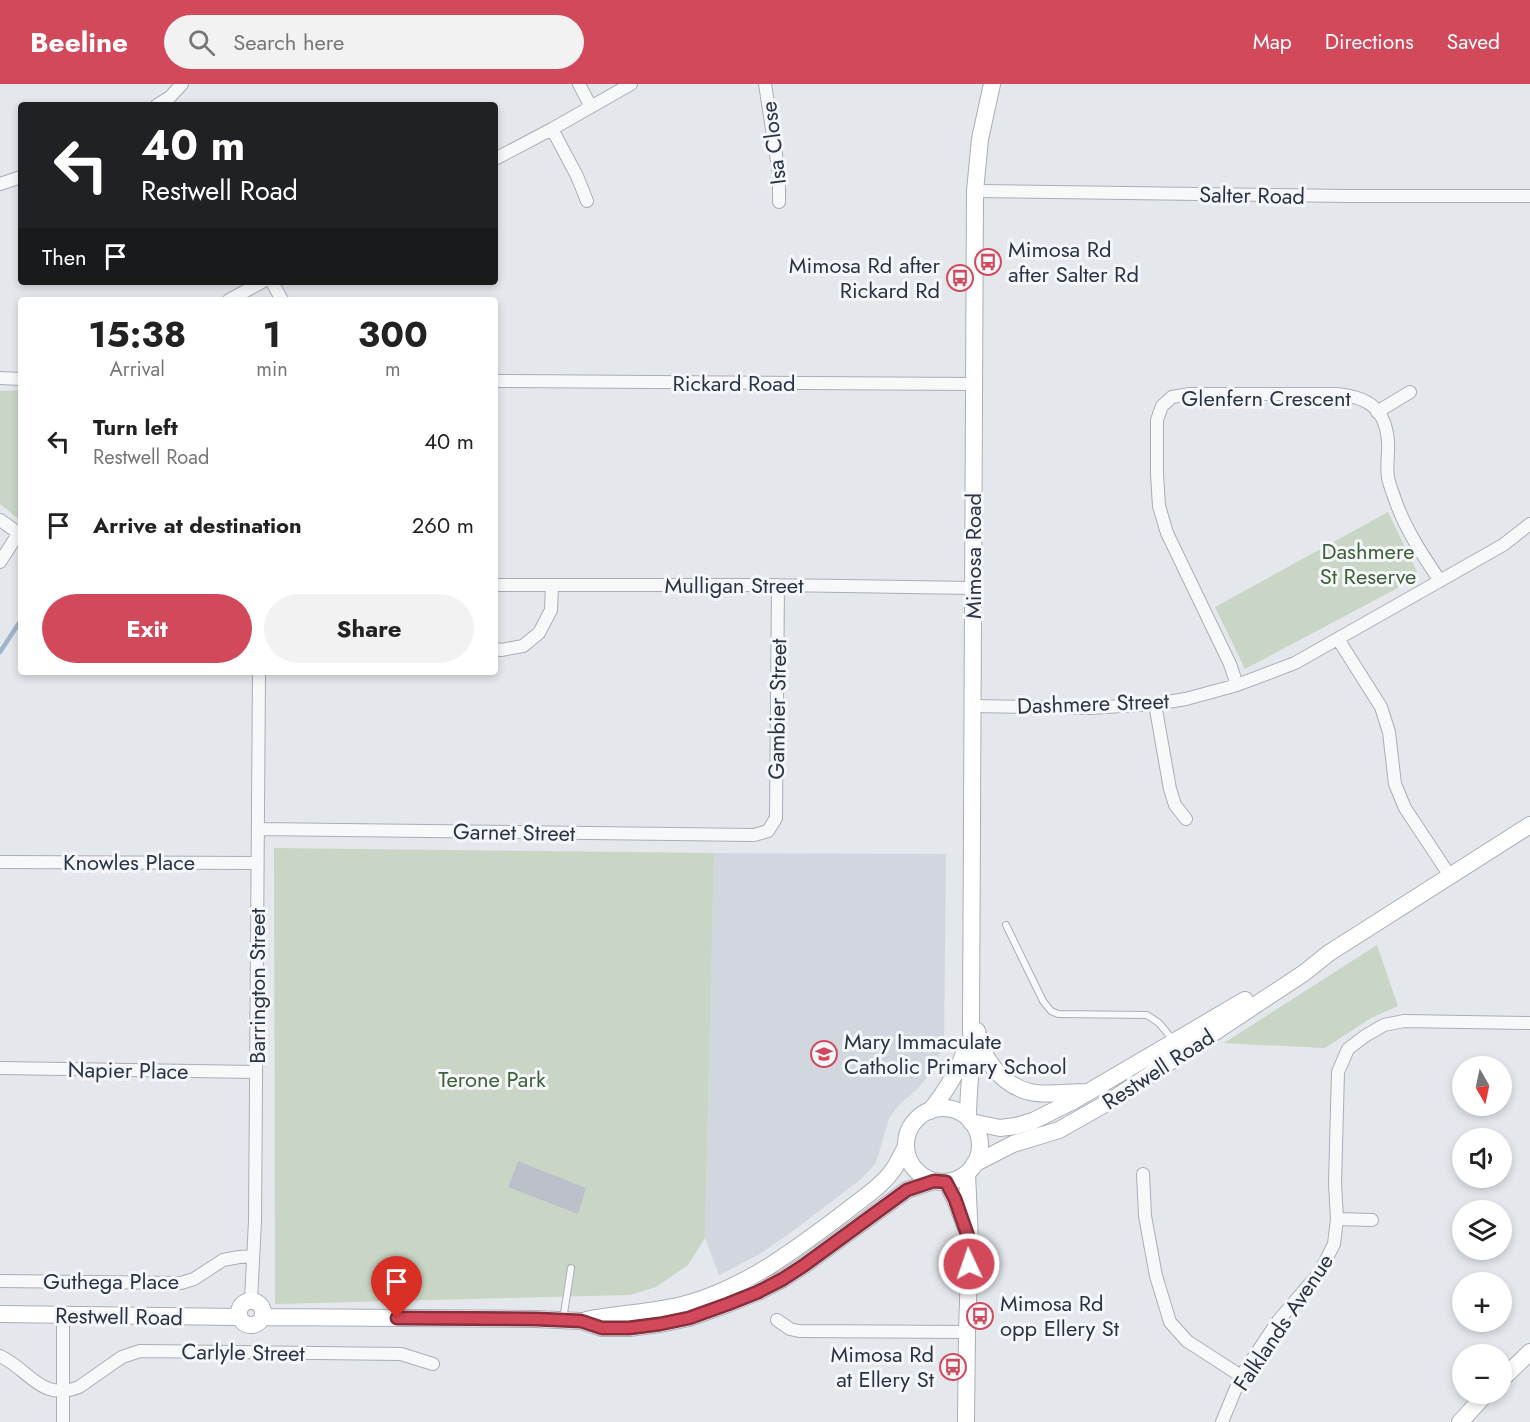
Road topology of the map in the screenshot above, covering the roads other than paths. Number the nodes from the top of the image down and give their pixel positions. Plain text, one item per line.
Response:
1 (182, 84) edge
2 (579, 84) edge
3 (631, 84) edge
4 (765, 84) edge
5 (992, 84) edge
6 (162, 102) edge
7 (591, 107) junction
8 (552, 129) junction
9 (498, 157) edge
10 (18, 178) edge
11 (0, 184) edge
12 (975, 191) junction
13 (1530, 196) edge
14 (587, 201) dead end
15 (779, 202) dead end
16 (256, 285) edge
17 (234, 297) edge
18 (0, 378) edge
19 (18, 379) edge
20 (498, 381) edge
21 (974, 384) junction
22 (1410, 392) dead end
23 (1377, 411) junction
24 (0, 520) edge
25 (1530, 525) edge
26 (18, 533) edge
27 (18, 535) edge
28 (0, 562) edge
29 (1440, 581) junction
30 (498, 585) edge
31 (778, 585) junction
32 (552, 586) junction
33 (973, 588) junction
34 (1338, 639) junction
35 (498, 650) edge
36 (259, 675) edge
37 (1238, 685) junction
38 (1155, 704) junction
39 (972, 706) junction
40 (1186, 819) dead end
41 (1530, 825) edge
42 (258, 829) junction
43 (768, 831) joint
44 (0, 862) edge
45 (257, 863) junction
46 (1450, 876) junction
47 (1006, 925) dead end
48 (971, 1001) junction
49 (1530, 1023) edge
50 (971, 1030) junction
51 (1178, 1048) junction
52 (0, 1068) edge
53 (256, 1072) junction
54 (1089, 1092) junction
55 (930, 1111) junction
56 (969, 1120) junction
57 (906, 1147) junction
58 (971, 1168) junction
59 (1143, 1174) dead end
60 (940, 1182) junction
61 (1337, 1220) junction
62 (1372, 1220) dead end
63 (970, 1242) junction
64 (253, 1256) junction
65 (571, 1268) dead end
66 (0, 1281) edge
67 (251, 1300) junction
68 (0, 1314) edge
69 (63, 1315) junction
70 (239, 1317) junction
71 (262, 1317) junction
72 (563, 1320) junction
73 (777, 1320) dead end
74 (581, 1321) junction
75 (967, 1332) junction
76 (1530, 1352) edge
77 (0, 1356) edge
78 (433, 1364) dead end
79 (1512, 1369) edge
80 (1241, 1376) junction
81 (63, 1391) junction
82 (1477, 1404) edge
83 (63, 1422) edge
84 (966, 1422) edge
85 (1222, 1422) edge
86 (1460, 1422) edge

1 - 6 street
2 - 7 street
3 - 7 street
4 - 15 street, Isa Close
5 - 12 main road, Mimosa Road
7 - 8 street
8 - 9 street
8 - 14 street
10 - 11 street
12 - 13 street, Salter Road
12 - 21 main road, Mimosa Road
16 - 17 street
18 - 19 street
20 - 21 street, Rickard Road
21 - 33 main road, Mimosa Road
22 - 23 street, Glenfern Crescent
23 - 29 street, Glenfern Crescent
23 - 37 street, Glenfern Crescent
24 - 26 street
25 - 29 street, Dashmere Street
27 - 28 street
29 - 34 street, Dashmere Street
30 - 32 street, Mulligan Street
31 - 32 street, Mulligan Street
31 - 33 street, Mulligan Street
31 - 43 street, Gambier Street
32 - 35 street
33 - 39 main road, Mimosa Road
34 - 37 street, Dashmere Street
34 - 46 street
36 - 42 street, Barrington Street
37 - 38 street, Dashmere Street
38 - 39 street, Dashmere Street
38 - 40 street
39 - 48 main road, Mimosa Road
41 - 46 main road, Restwell Road
42 - 43 street, Garnet Street
42 - 45 street, Barrington Street
44 - 45 street, Knowles Place
45 - 53 street, Barrington Street
46 - 51 main road, Restwell Road
47 - 51 lane
48 - 50 main road, Mimosa Road
48 - 54 main road
49 - 61 street, Falklands Avenue
50 - 55 main road, Mimosa Road
50 - 56 main road, Mimosa Road
51 - 54 main road, Restwell Road
51 - 58 main road, Restwell Road
52 - 53 street, Napier Place
53 - 64 street, Barrington Street
54 - 56 main road, Restwell Road
55 - 56 main road
55 - 57 main road
56 - 58 main road
57 - 60 main road
57 - 74 main road
58 - 60 main road
58 - 63 main road
59 - 80 street
60 - 63 main road
60 - 74 main road
61 - 62 street
61 - 80 street, Falklands Avenue
63 - 75 main road
64 - 66 street, Guthega Place
64 - 67 street, Barrington Street
65 - 72 lane
67 - 70 main road
67 - 71 main road
68 - 69 main road, Restwell Road
69 - 70 main road, Restwell Road
69 - 81 street
70 - 71 main road
71 - 72 main road
72 - 74 main road
73 - 75 street
75 - 84 main road
76 - 79 main road
77 - 81 street
78 - 81 street, Carlyle Street
80 - 85 street, Falklands Avenue
81 - 83 street
82 - 86 main road

